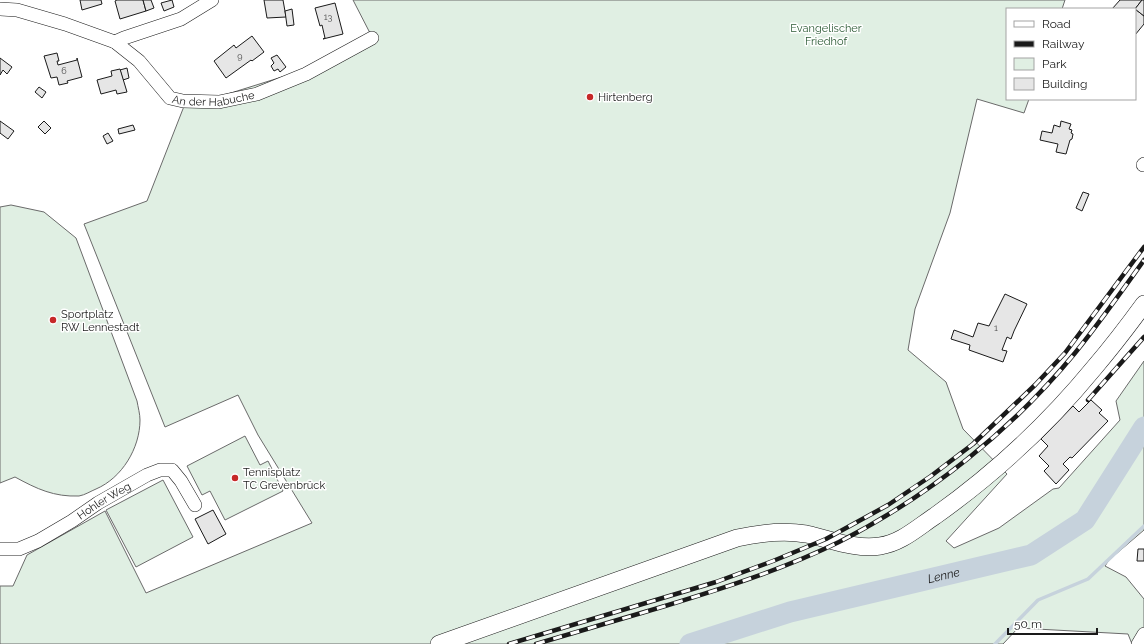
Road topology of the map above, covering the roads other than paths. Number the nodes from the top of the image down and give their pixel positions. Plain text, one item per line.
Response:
1 (212, 0) edge
2 (0, 9) edge
3 (372, 38) dead end
4 (115, 42) junction
5 (1144, 304) edge
6 (194, 505) dead end
7 (0, 549) edge
8 (1144, 634) edge
9 (439, 644) edge
10 (1138, 644) edge

1 - 4 street
2 - 4 street, An der Habuche
3 - 4 street, An der Habuche
5 - 9 main road
6 - 7 street, Hohler Weg
8 - 10 street

